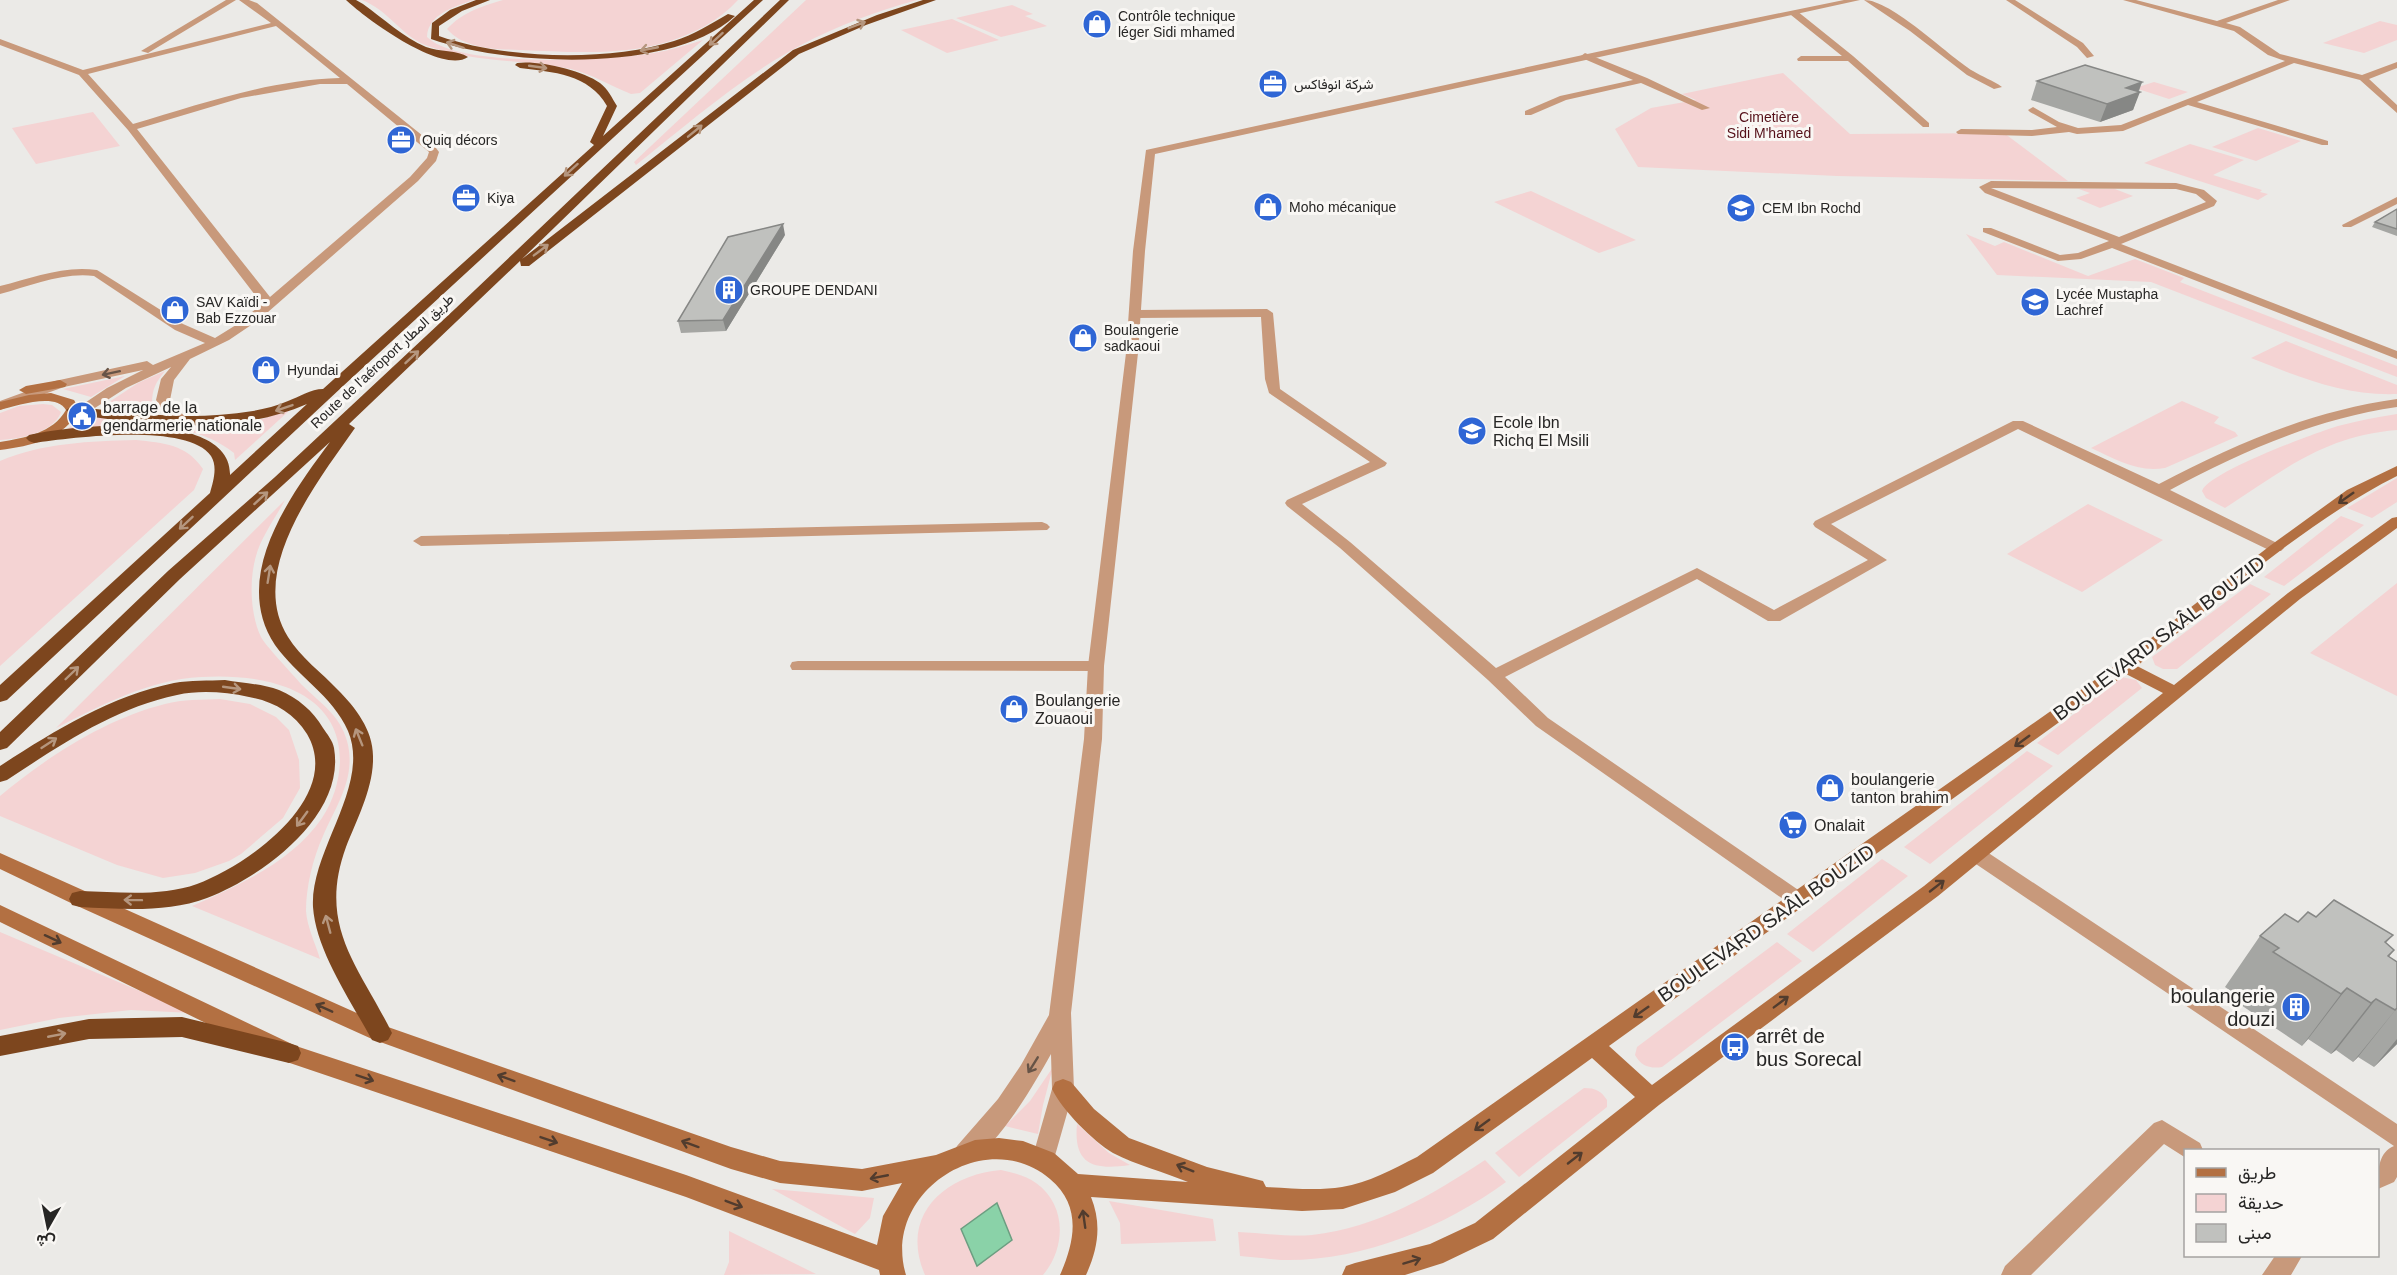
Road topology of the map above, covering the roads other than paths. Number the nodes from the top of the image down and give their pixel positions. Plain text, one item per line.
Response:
1 (232, 0) edge
2 (243, 0) edge
3 (350, 0) edge
4 (486, 0) edge
5 (759, 0) edge
6 (785, 0) edge
7 (932, 0) edge
8 (1856, 0) edge
9 (1868, 0) edge
10 (2010, 0) edge
11 (2127, 0) edge
12 (2286, 0) edge
13 (1794, 13) junction
14 (2219, 23) junction
15 (275, 24) junction
16 (0, 42) edge
17 (1585, 56) junction
18 (2090, 56) dead end
19 (1850, 58) junction
20 (1801, 59) dead end
21 (129, 60) junction
22 (2292, 61) junction
23 (2397, 65) edge
24 (81, 72) junction
25 (2363, 78) junction
26 (1644, 80) junction
27 (347, 81) junction
28 (1997, 87) dead end
29 (2190, 103) junction
30 (1705, 108) dead end
31 (2033, 110) dead end
32 (2397, 110) edge
33 (1528, 113) dead end
34 (1926, 125) dead end
35 (131, 128) junction
36 (2069, 129) junction
37 (1961, 132) dead end
38 (2325, 143) dead end
39 (588, 154) junction
40 (2397, 200) edge
41 (2348, 225) dead end
42 (1987, 230) dead end
43 (2115, 242) junction
44 (0, 290) edge
45 (269, 304) junction
46 (461, 311) junction
47 (1136, 314) junction
48 (214, 342) junction
49 (2397, 355) edge
50 (189, 356) junction
51 (60, 384) junction
52 (337, 384) junction
53 (0, 397) edge
54 (370, 397) junction
55 (19, 398) junction
56 (47, 398) junction
57 (2397, 403) edge
58 (0, 406) edge
59 (73, 414) junction
60 (183, 422) junction
61 (26, 440) junction
62 (0, 447) edge
63 (2397, 470) edge
64 (2159, 490) junction
65 (219, 493) junction
66 (2397, 521) edge
67 (1042, 526) dead end
68 (421, 541) dead end
69 (2276, 548) junction
70 (798, 666) dead end
71 (1096, 666) junction
72 (2125, 667) junction
73 (1494, 676) junction
74 (2176, 693) junction
75 (0, 696) edge
76 (0, 743) edge
77 (0, 775) edge
78 (1977, 855) junction
79 (0, 860) edge
80 (80, 899) junction
81 (1800, 901) junction
82 (0, 914) edge
83 (1060, 1013) junction
84 (380, 1034) junction
85 (1593, 1045) junction
86 (0, 1046) edge
87 (290, 1053) junction
88 (1063, 1089) junction
89 (1651, 1098) junction
90 (2397, 1137) edge
91 (2190, 1149) edge
92 (965, 1153) junction
93 (2397, 1156) edge
94 (1044, 1159) junction
95 (937, 1166) junction
96 (2379, 1178) edge
97 (1072, 1185) junction
98 (1302, 1200) junction
99 (2289, 1257) edge
100 (891, 1269) edge
101 (1073, 1275) edge
102 (1355, 1275) edge
103 (2014, 1275) edge
104 (2275, 1275) edge

1 - 21 street
2 - 15 street
3 -> 39 highway
5 -> 4 highway
5 -> 39 highway, Route de l'aéroport طريق المطار
6 - 46 highway, Route de l'aéroport طريق المطار
46 -> 7 highway
8 - 13 street
9 - 28 street
10 - 18 street
11 - 14 street
12 - 14 street
13 - 17 street
13 - 19 street
14 - 22 street
15 - 21 street
15 - 27 street
16 - 24 street
17 - 26 street
17 - 47 street
19 - 20 street
19 - 34 street
21 - 24 street
22 - 25 street
22 - 29 street
23 - 25 street
24 - 35 street
25 - 32 street
26 - 30 street
26 - 33 street
27 - 35 street
27 - 45 street
29 - 36 street
29 - 38 street
31 - 36 street
35 - 45 street
36 - 37 street
39 -> 52 highway, Route de l'aéroport طريق المطار
40 - 41 street
42 - 43 street
43 - 43 street
43 - 49 street
44 - 48 street
45 - 48 street
54 -> 46 highway, Route de l'aéroport طريق المطار
47 - 71 street
47 - 73 street
48 - 50 street
50 -> 51 street
50 - 59 street
50 - 60 street
51 - 53 main road
51 - 55 street
52 -> 60 highway
52 - 65 highway, Route de l'aéroport طريق المطار
53 - 55 main road
76 -> 54 highway, Route de l'aéroport طريق المطار
84 -> 54 highway
55 - 56 main road
55 - 58 street
56 - 58 main road
56 - 59 main road
57 - 64 street
59 - 60 highway
59 - 61 main road
61 - 62 main road
61 - 65 highway
63 -> 69 main road, BOULEVARD SAÂL BOUZID
64 - 69 street
64 - 73 street
65 -> 75 highway, Route de l'aéroport طريق المطار
66 - 74 main road
67 - 68 street
69 - 72 main road, BOULEVARD SAÂL BOUZID
70 - 71 street
71 - 83 street
72 - 74 main road
72 -> 81 main road, BOULEVARD SAÂL BOUZID
73 - 81 street
74 - 78 main road
77 -> 80 highway
89 -> 78 main road
78 - 90 street
79 - 80 main road
84 -> 80 main road
81 -> 85 main road, BOULEVARD SAÂL BOUZID
82 -> 87 main road
83 - 88 street
83 -> 92 street
95 -> 84 main road
85 - 89 main road
85 -> 98 main road, BOULEVARD SAÂL BOUZID
86 -> 87 highway
87 -> 100 main road
88 - 94 street
98 -> 88 main road
102 -> 89 main road
91 - 103 street
92 - 94 main road
92 - 95 main road
93 - 96 street
94 - 97 main road
95 - 100 main road
97 - 98 main road, BOULEVARD SAÂL BOUZID
101 -> 97 main road
99 - 104 street

